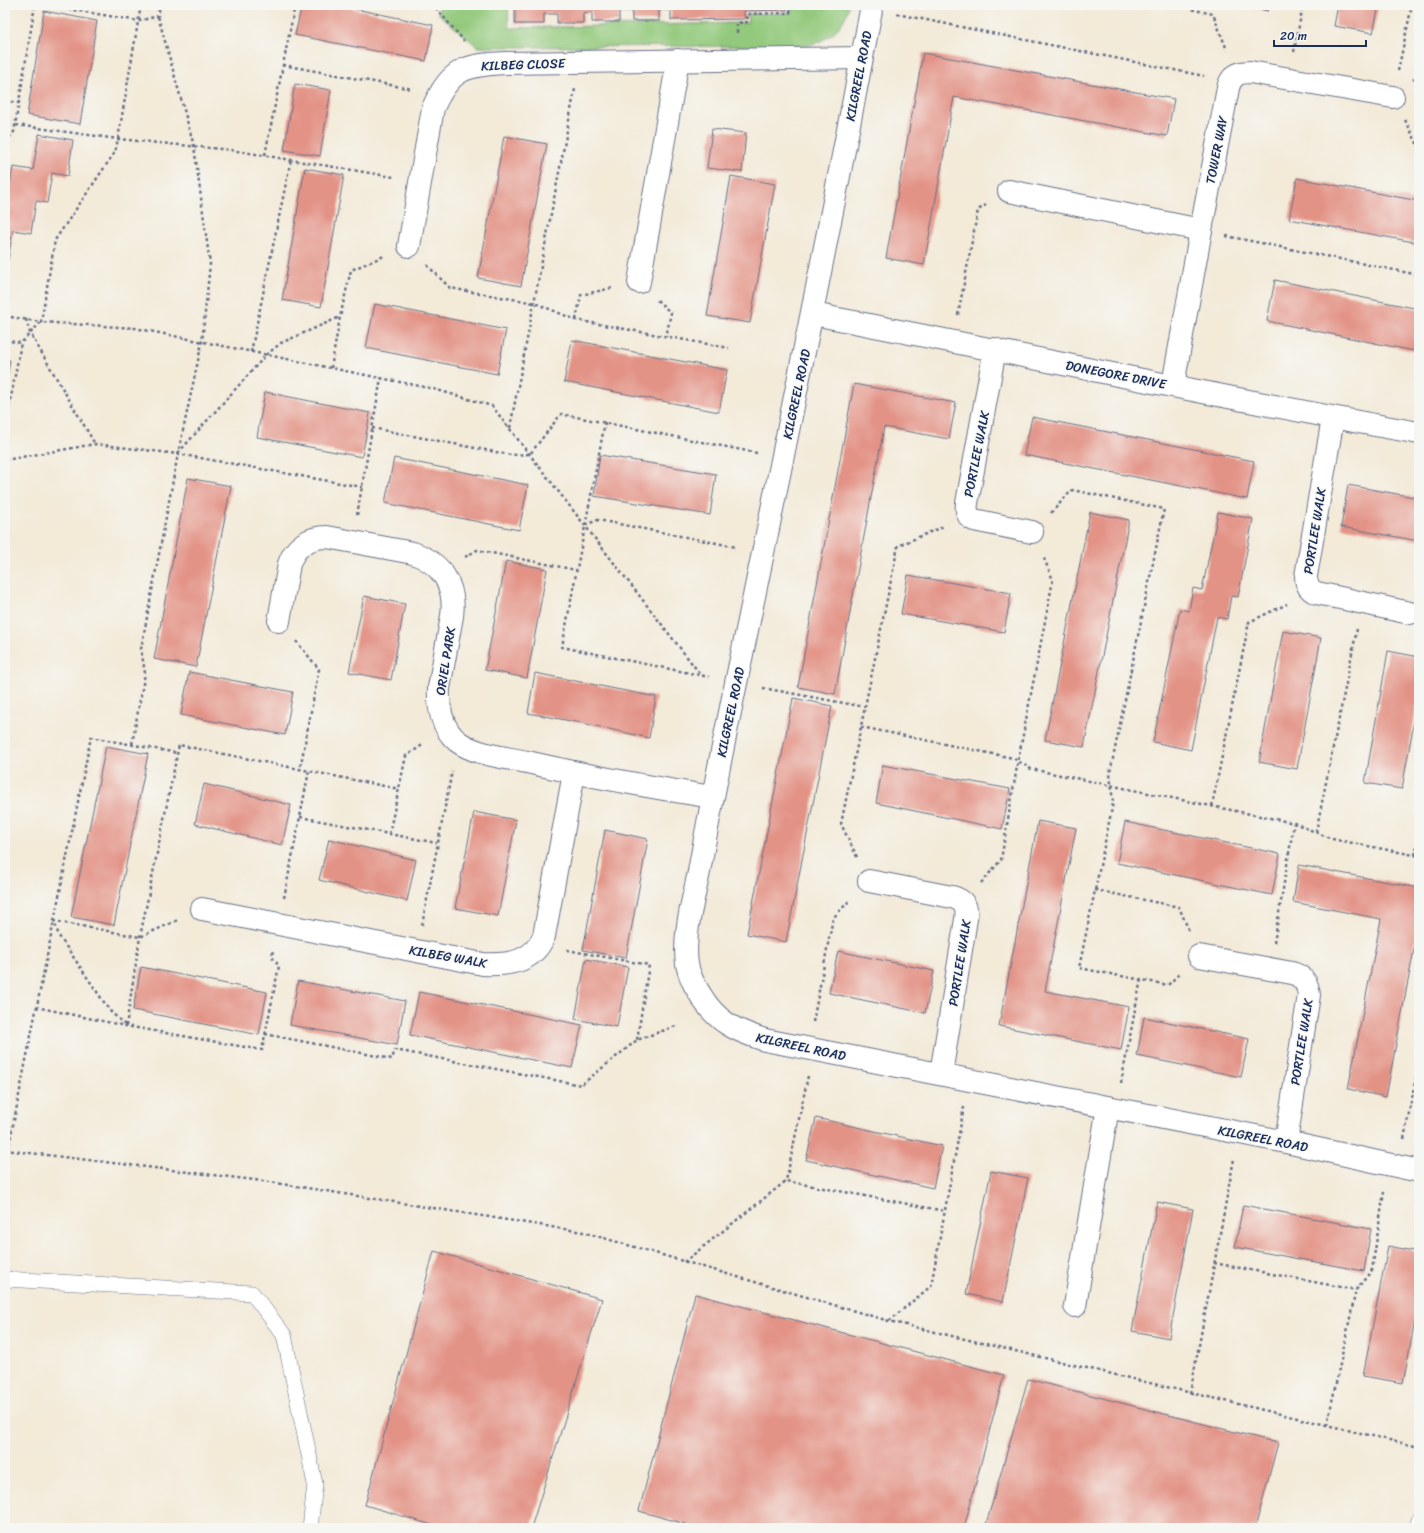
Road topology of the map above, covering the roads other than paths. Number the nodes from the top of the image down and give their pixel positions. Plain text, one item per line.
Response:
1 (871, 7) edge
2 (862, 58) junction
3 (678, 60) junction
4 (1393, 97) road end
5 (1009, 191) road end
6 (1201, 230) junction
7 (409, 246) road end
8 (639, 282) road end
9 (812, 314) junction
10 (995, 349) junction
11 (1173, 385) junction
12 (1333, 418) junction
13 (1419, 433) edge
14 (1032, 532) road end
15 (1410, 613) dead end
16 (279, 620) road end
17 (574, 773) junction
18 (712, 797) junction
19 (869, 881) road end
20 (202, 909) road end
21 (1199, 956) road end
22 (941, 1074) junction
23 (1112, 1108) junction
24 (1286, 1142) junction
25 (1402, 1167) edge
26 (5, 1279) edge
27 (1075, 1306) dead end
28 (1419, 1520) edge
29 (310, 1528) edge
30 (1417, 1528) edge

1 - 2 street, KILGREEL ROAD
2 - 3 street, KILBEG CLOSE
2 - 9 street, KILGREEL ROAD
3 - 7 street, KILBEG CLOSE
3 - 8 street
4 - 6 street, TOWER WAY
5 - 6 street
6 - 11 street, TOWER WAY
9 - 10 street, DONEGORE DRIVE
9 - 18 street, KILGREEL ROAD
10 - 11 street, DONEGORE DRIVE
10 - 14 street, PORTLEE WALK
11 - 12 street, DONEGORE DRIVE
12 - 13 street, DONEGORE DRIVE
12 - 15 street, PORTLEE WALK
16 - 17 street, ORIEL PARK
17 - 18 street
17 - 20 street, KILBEG WALK
18 - 22 street, KILGREEL ROAD
19 - 22 street, PORTLEE WALK
21 - 24 street, PORTLEE WALK
22 - 23 street, KILGREEL ROAD
23 - 24 street, KILGREEL ROAD
23 - 27 street
24 - 25 street, KILGREEL ROAD
26 - 29 lane
28 - 30 lane

